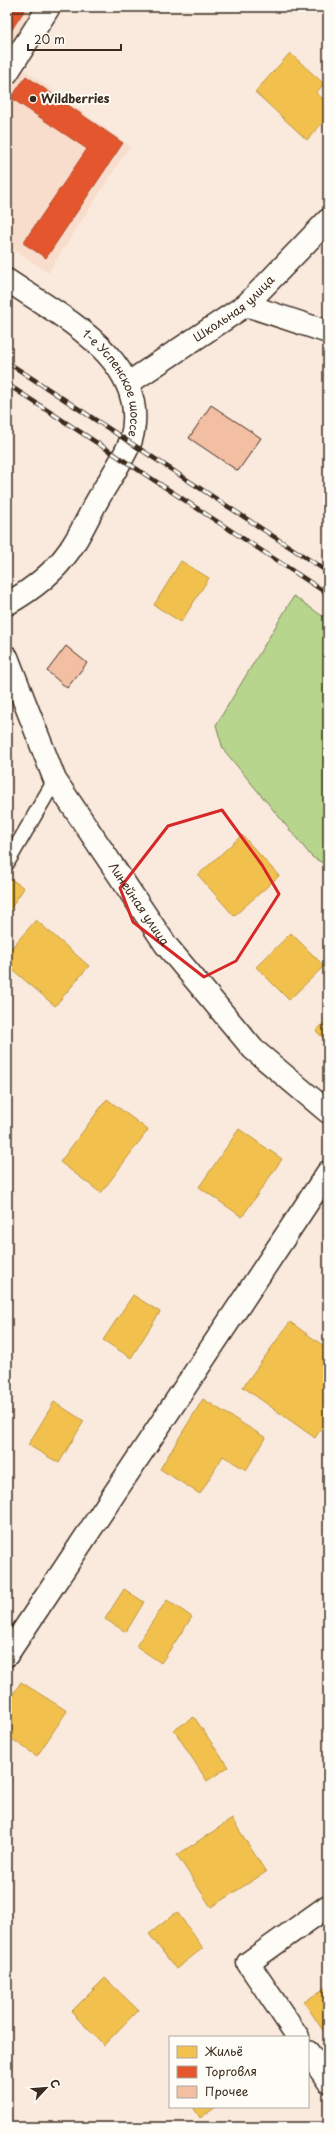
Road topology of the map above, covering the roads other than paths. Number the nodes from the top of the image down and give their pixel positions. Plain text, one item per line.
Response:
1 (49, 7) edge
2 (7, 73) edge
3 (328, 220) edge
4 (7, 280) edge
5 (246, 305) junction
6 (328, 332) edge
7 (127, 384) junction
8 (7, 604) edge
9 (7, 657) edge
10 (55, 780) junction
11 (7, 863) edge
12 (328, 1112) edge
13 (328, 1172) edge
14 (7, 1655) edge
15 (328, 1906) edge
16 (297, 2036) edge
17 (309, 2053) edge
18 (328, 2081) edge

1 - 2 street
3 - 5 street, Школьная улица
4 - 7 street, 1-е Успенское шоссе
5 - 6 street
5 - 7 street, Школьная улица
7 - 8 street, 1-е Успенское шоссе
9 - 10 street, Линейная улица
10 - 11 lane
10 - 12 street, Линейная улица
13 - 14 street
15 - 16 street
17 - 18 street

